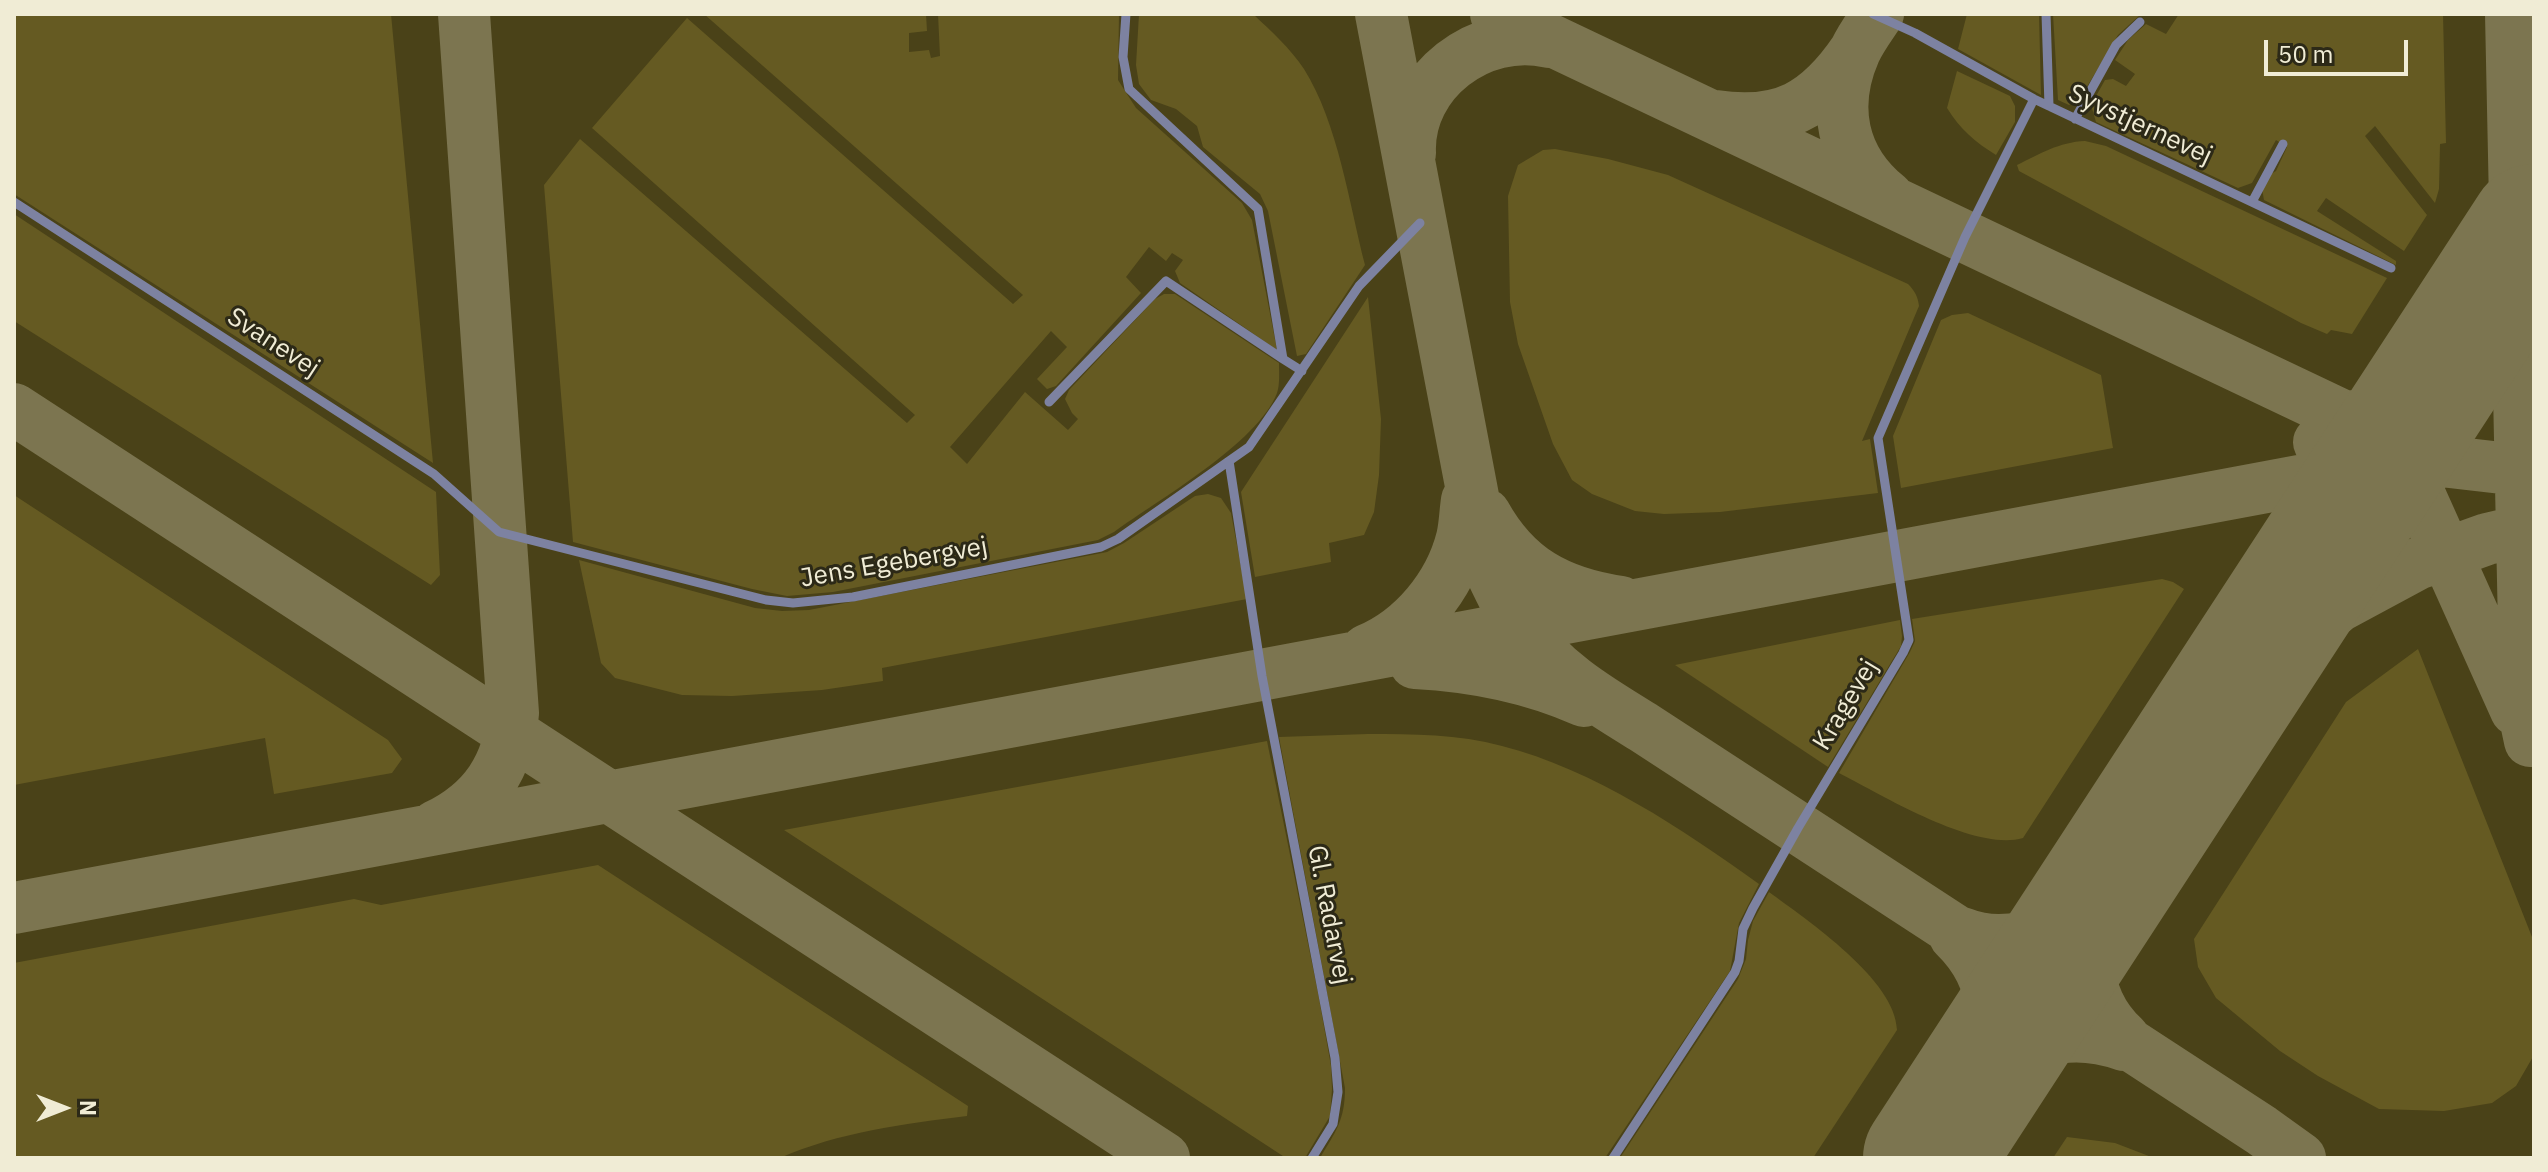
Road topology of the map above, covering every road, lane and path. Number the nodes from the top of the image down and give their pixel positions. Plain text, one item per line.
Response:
1 (1126, 14) edge
2 (1873, 14) edge
3 (2046, 14) edge
4 (2140, 22) dead end
5 (2034, 99) junction
6 (2049, 106) junction
7 (2075, 119) junction
8 (2283, 144) dead end
9 (14, 202) edge
10 (2252, 202) junction
11 (1420, 223) dead end
12 (2391, 268) dead end
13 (1283, 359) junction
14 (1302, 371) junction
15 (1049, 402) dead end
16 (1229, 461) junction
17 (499, 532) joint
18 (1312, 1158) edge
19 (1613, 1158) edge

1 - 13 lane
2 - 5 lane, Syvstjernevej
3 - 6 lane
4 - 7 lane
5 - 6 lane, Syvstjernevej
5 - 19 lane, Kragevej
6 - 7 lane, Syvstjernevej
7 - 10 lane, Syvstjernevej
8 - 10 lane
9 - 17 lane, Svanevej
10 - 12 lane, Syvstjernevej
11 - 14 lane, Jens Egebergvej
13 - 14 lane
13 - 15 lane
14 - 16 lane, Jens Egebergvej
16 - 17 lane, Jens Egebergvej
16 - 18 lane, Gl. Radarvej

